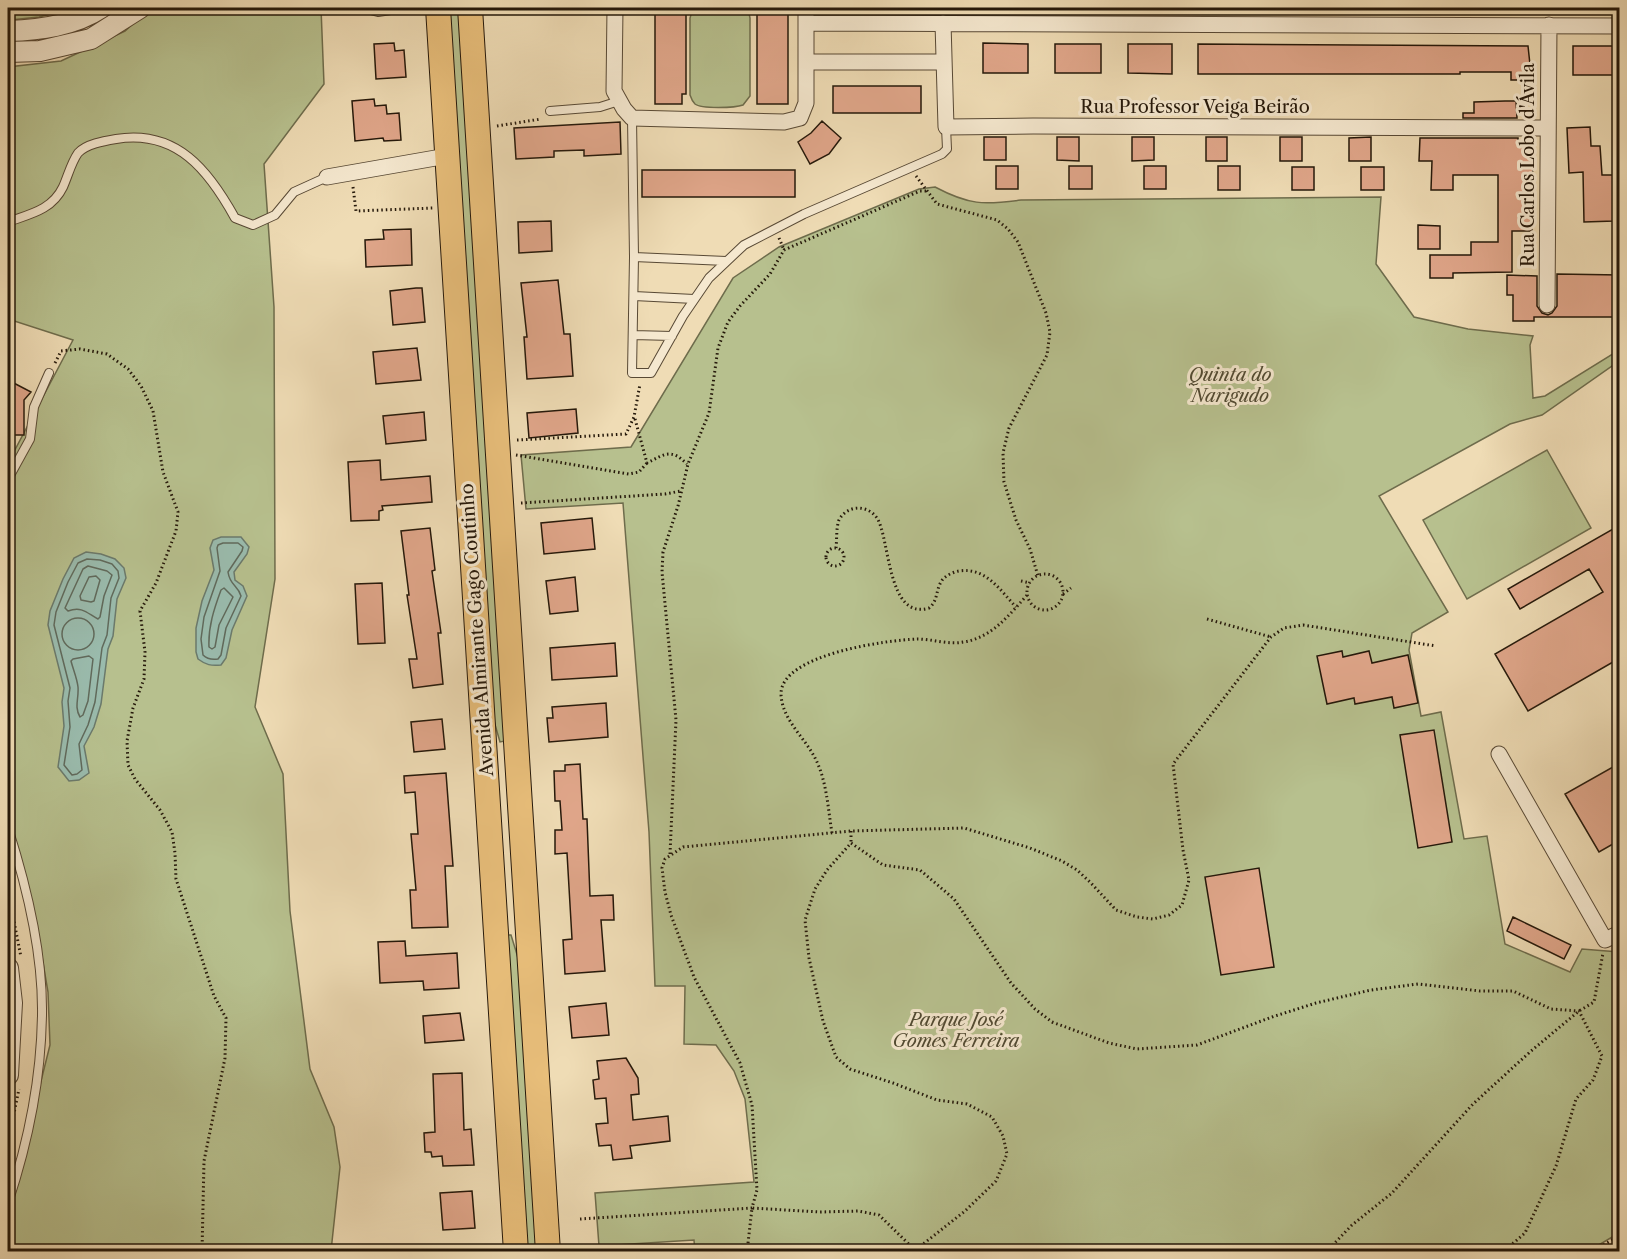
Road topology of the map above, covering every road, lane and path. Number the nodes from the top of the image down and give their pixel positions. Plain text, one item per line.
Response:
1 (101, 8) edge
2 (140, 8) edge
3 (363, 8) edge
4 (403, 8) edge
5 (438, 8) edge
6 (470, 8) edge
7 (615, 8) edge
8 (806, 15) edge
9 (944, 23) junction
10 (1549, 26) junction
11 (1620, 26) edge
12 (8, 31) edge
13 (8, 52) edge
14 (806, 62) junction
15 (943, 62) junction
16 (619, 101) junction
17 (550, 111) joint
18 (632, 118) junction
19 (946, 127) junction
20 (1548, 128) junction
21 (478, 129) junction
22 (447, 156) junction
23 (911, 168) junction
24 (335, 176) junction
25 (926, 191) junction
26 (450, 207) junction
27 (8, 222) edge
28 (634, 257) junction
29 (726, 261) junction
30 (634, 296) junction
31 (694, 299) junction
32 (1547, 305) dead end
33 (633, 335) junction
34 (672, 336) junction
35 (49, 373) joint
36 (642, 373) junction
37 (634, 417) junction
38 (498, 447) junction
39 (647, 463) junction
40 (688, 464) junction
41 (8, 479) edge
42 (681, 491) junction
43 (501, 504) junction
44 (836, 548) junction
45 (1054, 569) dead end
46 (1038, 576) junction
47 (1053, 576) junction
48 (1021, 581) dead end
49 (1030, 583) junction
50 (1071, 588) dead end
51 (1028, 594) junction
52 (1063, 594) junction
53 (1056, 606) junction
54 (1016, 607) junction
55 (1060, 610) dead end
56 (1207, 619) dead end
57 (1271, 637) junction
58 (1436, 646) dead end
59 (1499, 754) dead end
60 (521, 820) junction
61 (489, 823) junction
62 (8, 828) edge
63 (851, 831) junction
64 (832, 833) junction
65 (852, 843) junction
66 (670, 854) junction
67 (524, 855) junction
68 (491, 858) junction
69 (1620, 933) edge
70 (1605, 940) junction
71 (8, 968) edge
72 (1579, 1011) junction
73 (8, 1075) edge
74 (8, 1203) edge
75 (752, 1208) junction
76 (580, 1219) dead end
77 (1620, 1236) edge
78 (202, 1251) edge
79 (516, 1251) edge
80 (548, 1251) edge
81 (747, 1251) edge
82 (915, 1251) edge
83 (1326, 1251) edge
84 (1503, 1251) edge
85 (1592, 1251) edge

1 - 12 street
2 - 13 street
3 - 4 lane
5 - 22 main road, Avenida Almirante Gago Coutinho
6 - 21 main road, Avenida Almirante Gago Coutinho
7 - 16 street
8 - 9 street
8 - 14 street
9 - 10 street
9 - 15 street
10 - 11 street
10 - 20 street, Rua Carlos Lobo d'Ávila
14 - 15 street
14 - 18 street
15 - 19 street
16 - 17 lane
16 - 18 street
17 - 21 path
18 - 28 lane
19 - 20 street, Rua Professor Veiga Beirão
19 - 23 lane
20 - 32 street, Rua Carlos Lobo d'Ávila
21 - 38 main road, Avenida Almirante Gago Coutinho
22 - 24 street
22 - 26 main road, Avenida Almirante Gago Coutinho
23 - 25 path
23 - 29 lane
24 - 26 path
24 - 27 lane
25 - 40 path
25 - 46 path
26 - 61 main road, Avenida Almirante Gago Coutinho
28 - 29 lane
28 - 30 lane
29 - 31 lane
30 - 31 lane
30 - 33 lane
31 - 34 lane
33 - 34 lane
33 - 36 lane
34 - 36 lane
35 - 41 lane
35 - 78 path
36 - 37 path
37 - 38 path
37 - 39 path
38 - 39 path
38 - 43 main road, Avenida Almirante Gago Coutinho
39 - 40 path
40 - 42 path
42 - 43 path
42 - 66 path
43 - 60 main road, Avenida Almirante Gago Coutinho
44 - 44 path
44 - 54 path
45 - 47 path
46 - 47 path
46 - 49 path
47 - 52 path
48 - 49 path
49 - 51 path
50 - 52 path
51 - 53 path
51 - 54 path
52 - 53 path
53 - 55 path
54 - 64 path
56 - 57 path
57 - 58 path
57 - 63 path
59 - 70 street
60 - 61 main road
60 - 67 main road, Avenida Almirante Gago Coutinho
61 - 68 main road, Avenida Almirante Gago Coutinho
62 - 74 lane
63 - 64 path
63 - 65 path
64 - 66 path
65 - 72 path
65 - 82 path
66 - 75 path
67 - 68 main road
67 - 80 main road, Avenida Almirante Gago Coutinho
68 - 79 main road, Avenida Almirante Gago Coutinho
69 - 70 street
70 - 72 path
71 - 73 street
72 - 83 path
72 - 84 path
75 - 76 path
75 - 81 path
75 - 82 path
77 - 85 path

